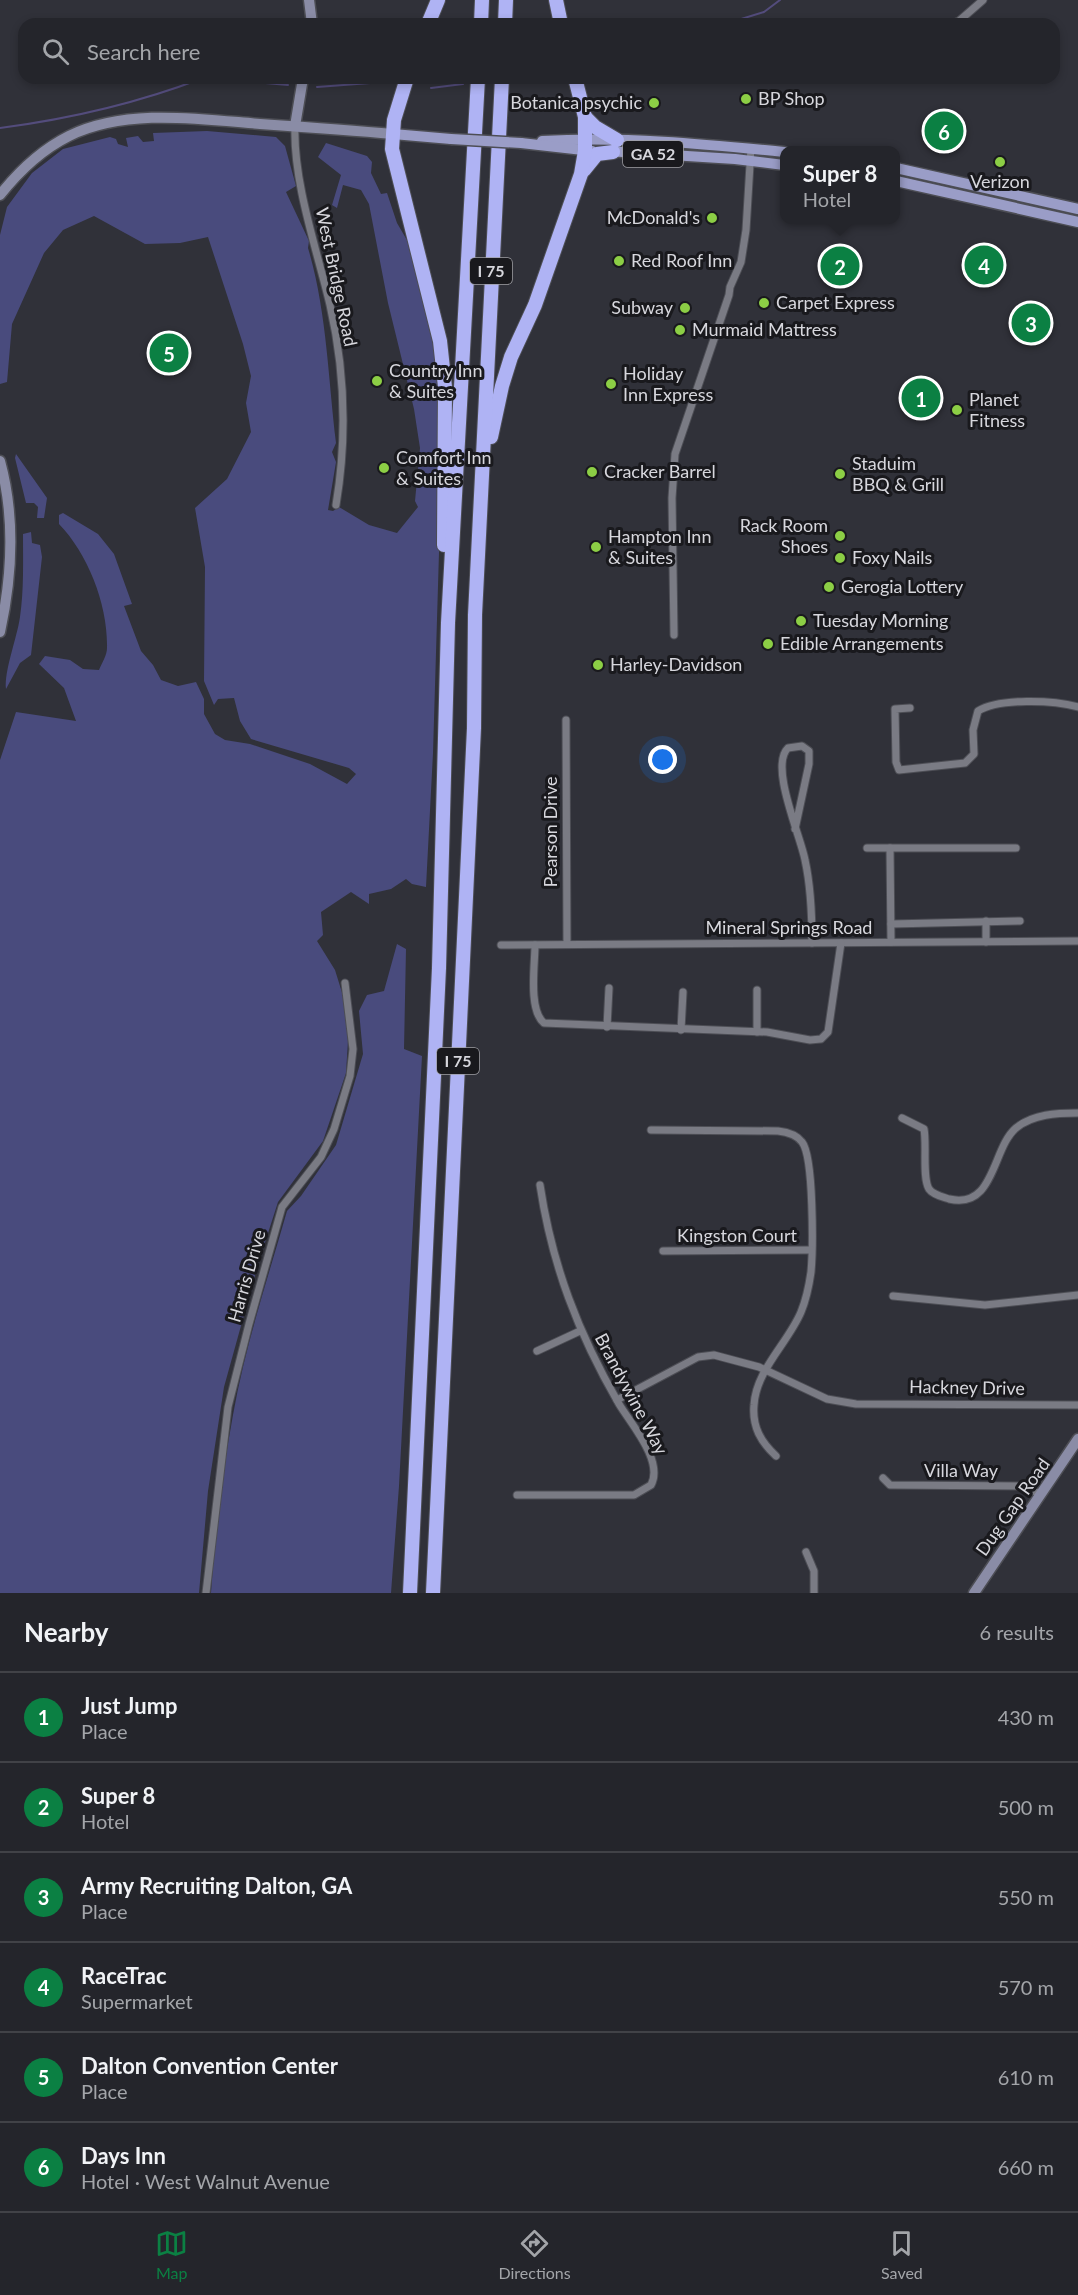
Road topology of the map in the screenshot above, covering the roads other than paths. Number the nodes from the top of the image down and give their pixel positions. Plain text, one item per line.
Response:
1 (309, 0) edge
2 (438, 0) edge
3 (482, 0) edge
4 (506, 0) edge
5 (556, 0) edge
6 (983, 0) edge
7 (311, 18) edge
8 (430, 18) edge
9 (481, 18) edge
10 (505, 18) edge
11 (560, 18) edge
12 (962, 18) edge
13 (302, 84) edge
14 (406, 84) edge
15 (478, 84) edge
16 (502, 84) edge
17 (577, 84) edge
18 (585, 117) junction
19 (295, 126) junction
20 (393, 134) junction
21 (585, 144) junction
22 (615, 146) junction
23 (750, 148) junction
24 (780, 152) edge
25 (749, 161) junction
26 (780, 165) edge
27 (900, 169) edge
28 (581, 174) junction
29 (954, 180) junction
30 (900, 183) edge
31 (952, 193) junction
32 (0, 195) edge
33 (1078, 209) edge
34 (1078, 222) edge
35 (0, 461) edge
36 (482, 465) junction
37 (336, 505) dead end
38 (448, 623) junction
39 (0, 632) edge
40 (674, 635) dead end
41 (1078, 707) edge
42 (910, 708) dead end
43 (566, 720) dead end
44 (795, 829) junction
45 (867, 848) dead end
46 (890, 848) junction
47 (1016, 848) dead end
48 (986, 921) junction
49 (1020, 921) dead end
50 (891, 924) junction
51 (1078, 941) edge
52 (891, 942) junction
53 (986, 942) junction
54 (812, 943) junction
55 (841, 943) junction
56 (567, 944) junction
57 (501, 945) dead end
58 (535, 945) junction
59 (345, 983) dead end
60 (609, 988) dead end
61 (757, 990) dead end
62 (682, 992) dead end
63 (607, 1027) junction
64 (681, 1030) junction
65 (757, 1032) junction
66 (1078, 1113) edge
67 (902, 1118) dead end
68 (651, 1130) dead end
69 (540, 1185) dead end
70 (811, 1250) junction
71 (663, 1251) dead end
72 (1078, 1295) edge
73 (893, 1296) dead end
74 (580, 1331) junction
75 (537, 1351) dead end
76 (766, 1370) junction
77 (617, 1400) junction
78 (1078, 1405) edge
79 (1078, 1438) edge
80 (776, 1456) dead end
81 (883, 1478) dead end
82 (1041, 1494) junction
83 (517, 1495) dead end
84 (806, 1552) dead end
85 (206, 1593) edge
86 (410, 1593) edge
87 (433, 1593) edge
88 (814, 1593) edge
89 (974, 1593) edge

1 - 7 street
2 - 8 highway
3 - 9 highway
4 - 10 highway
5 - 11 highway
6 - 12 street
13 - 19 street
14 - 20 highway
15 - 38 highway, I 75
16 - 36 highway, I 75
17 - 18 highway
18 - 21 highway
18 - 22 highway
19 - 20 street
19 - 32 street
19 - 37 street, West Bridge Road
20 - 21 main road, GA 52, bridge
20 - 38 highway
21 - 22 main road, GA 52
21 - 28 highway
22 - 23 main road, GA 52
22 - 25 main road, GA 52
22 - 28 highway
23 - 24 main road, GA 52
23 - 25 street
25 - 26 main road, GA 52
25 - 40 street
27 - 29 main road
28 - 36 highway
29 - 31 street
29 - 33 main road
30 - 31 main road
31 - 34 main road
35 - 39 street
36 - 87 highway, I 75
38 - 86 highway, I 75
41 - 42 street
43 - 56 street, Pearson Drive
44 - 44 street
44 - 54 street
45 - 46 street
46 - 47 street
46 - 50 street
48 - 49 street
48 - 50 street
48 - 53 street
50 - 52 street
51 - 53 street, Mineral Springs Road
52 - 53 street, Mineral Springs Road
52 - 55 street, Mineral Springs Road
54 - 55 street, Mineral Springs Road
54 - 56 street, Mineral Springs Road
55 - 65 street
56 - 58 street, Mineral Springs Road
57 - 58 street, Mineral Springs Road
58 - 63 street
59 - 85 street, Harris Drive
60 - 63 street
61 - 65 street
62 - 64 street
63 - 64 street
64 - 65 street
66 - 67 street
68 - 70 street
69 - 74 street, Brandywine Way
70 - 71 street, Kingston Court
70 - 76 street
72 - 73 street
74 - 75 street
74 - 77 street, Brandywine Way
76 - 77 street, Hackney Drive
76 - 78 street, Hackney Drive
76 - 80 street
77 - 83 street, Brandywine Way
79 - 82 street, Dug Gap Road
81 - 82 street, Villa Way
82 - 89 street, Dug Gap Road
84 - 88 street

